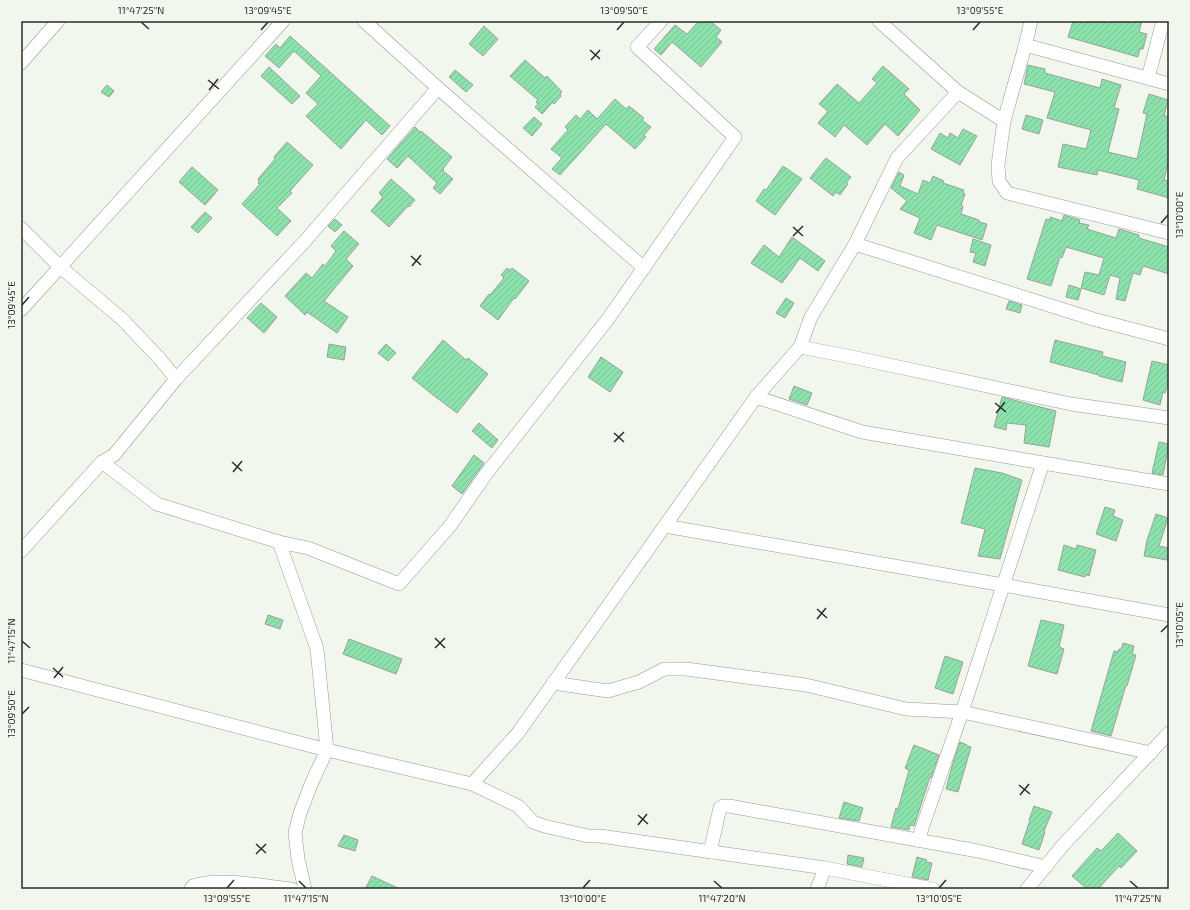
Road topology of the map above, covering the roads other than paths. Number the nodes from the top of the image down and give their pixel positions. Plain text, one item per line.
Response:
1 (58, 21) edge
2 (283, 21) edge
3 (364, 21) edge
4 (661, 21) edge
5 (879, 21) edge
6 (1031, 21) edge
7 (1163, 21) edge
8 (1025, 45) junction
9 (21, 63) edge
10 (1148, 78) junction
11 (1169, 84) edge
12 (438, 88) junction
13 (958, 92) junction
14 (1004, 120) junction
15 (21, 228) edge
16 (1169, 233) edge
17 (856, 244) junction
18 (59, 266) junction
19 (644, 268) junction
20 (21, 310) edge
21 (1169, 339) edge
22 (800, 347) junction
23 (176, 379) junction
24 (756, 398) junction
25 (1169, 418) edge
26 (102, 462) junction
27 (1043, 463) junction
28 (1169, 484) edge
29 (666, 526) junction
30 (279, 542) junction
31 (21, 551) edge
32 (1003, 585) junction
33 (1169, 616) edge
34 (21, 670) edge
35 (554, 683) junction
36 (962, 712) junction
37 (1169, 733) edge
38 (327, 750) junction
39 (1151, 753) junction
40 (472, 784) junction
41 (918, 840) junction
42 (710, 852) junction
43 (1046, 867) junction
44 (825, 868) junction
45 (191, 889) edge
46 (292, 889) edge
47 (305, 889) edge
48 (817, 889) edge
49 (933, 889) edge
50 (1027, 889) edge

1 - 9 street
2 - 18 street
3 - 12 street
4 - 19 street
5 - 13 street
6 - 8 street
7 - 10 street
8 - 10 street
8 - 14 street
10 - 11 street
12 - 19 street
12 - 23 street
13 - 14 street
13 - 17 street
14 - 16 street
15 - 18 street
17 - 21 street
17 - 22 street
18 - 20 street
18 - 23 street
19 - 30 street
22 - 24 street
22 - 25 street
23 - 26 street
24 - 27 street
24 - 29 street
26 - 30 street
26 - 31 street
27 - 28 street
27 - 32 street
29 - 32 street
29 - 35 street
30 - 38 street
32 - 33 street
32 - 36 street
34 - 38 street
35 - 36 street
35 - 40 street
36 - 39 street
36 - 41 street
37 - 39 street
38 - 40 street
38 - 47 street
39 - 43 street
40 - 42 street
41 - 42 street
41 - 43 street
42 - 44 street
43 - 50 street
44 - 48 street
44 - 49 street
45 - 46 street

